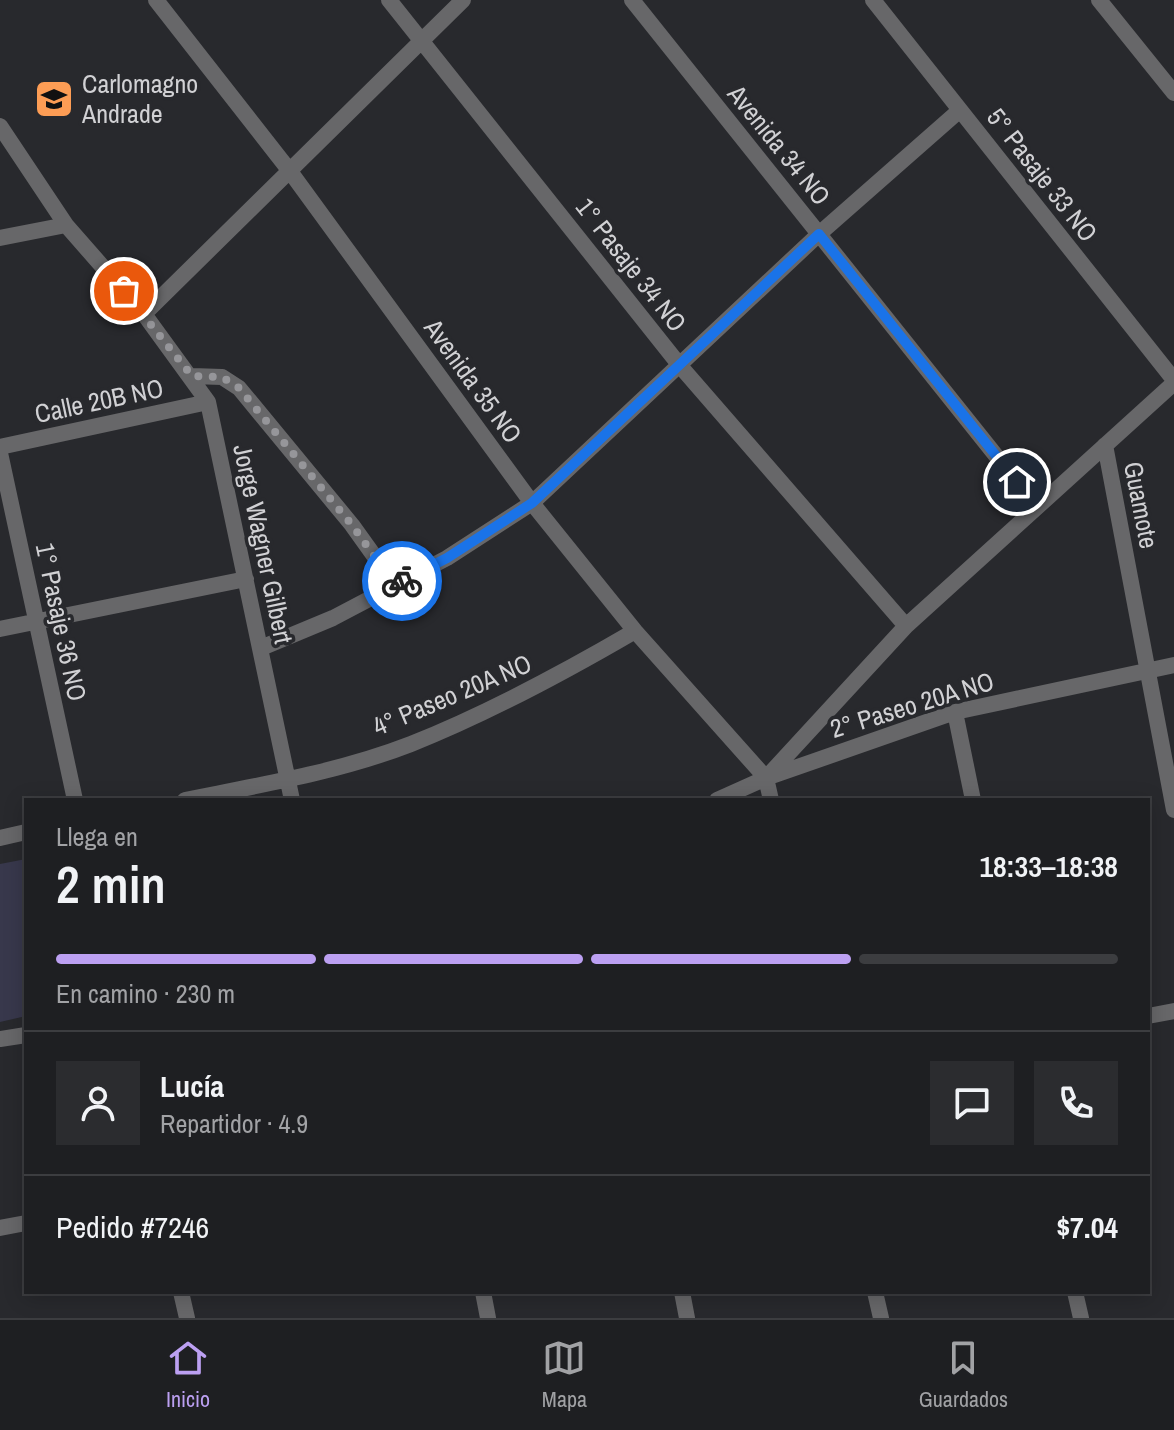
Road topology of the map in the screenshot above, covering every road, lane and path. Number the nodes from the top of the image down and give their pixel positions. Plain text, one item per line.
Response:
1 (156, 0) edge
2 (389, 0) edge
3 (463, 0) edge
4 (632, 0) edge
5 (873, 0) edge
6 (1099, 0) edge
7 (422, 40) junction
8 (1174, 93) edge
9 (960, 110) junction
10 (0, 126) edge
11 (289, 170) junction
12 (66, 225) junction
13 (819, 234) junction
14 (0, 238) edge
15 (144, 314) junction
16 (681, 367) junction
17 (192, 376) junction
18 (1174, 382) edge
19 (208, 402) junction
20 (1105, 445) junction
21 (0, 447) edge
22 (0, 453) edge
23 (532, 503) junction
24 (1037, 507) junction
25 (246, 579) junction
26 (395, 585) junction
27 (36, 622) junction
28 (906, 626) junction
29 (0, 629) edge
30 (635, 631) junction
31 (261, 648) junction
32 (1174, 665) edge
33 (1148, 671) junction
34 (955, 712) junction
35 (766, 778) junction
36 (288, 779) junction
37 (75, 798) edge
38 (195, 798) edge
39 (292, 798) edge
40 (721, 798) edge
41 (771, 798) edge
42 (973, 798) edge
43 (1174, 810) edge
44 (24, 832) edge
45 (0, 838) edge
46 (1174, 1011) edge
47 (1150, 1016) edge
48 (24, 1035) edge
49 (0, 1039) edge
50 (24, 1223) edge
51 (0, 1228) edge
52 (181, 1294) edge
53 (483, 1294) edge
54 (682, 1294) edge
55 (875, 1294) edge
56 (1075, 1294) edge
57 (187, 1318) edge
58 (488, 1318) edge
59 (687, 1318) edge
60 (881, 1318) edge
61 (1081, 1318) edge

1 - 11 street, Avenida 35 NO
2 - 7 street, 1° Pasaje 34 NO
3 - 7 street
4 - 13 street, Avenida 34 NO
5 - 9 street, 5° Pasaje 33 NO
6 - 8 street
7 - 11 street
7 - 16 street, 1° Pasaje 34 NO
9 - 13 street
9 - 18 street, 5° Pasaje 33 NO
10 - 12 street, Jorge Wagner Gilbert
11 - 15 street
11 - 23 street, Avenida 35 NO
12 - 14 street
12 - 15 street, Jorge Wagner Gilbert
13 - 16 street
13 - 24 street, Avenida 34 NO
15 - 17 street, Jorge Wagner Gilbert
16 - 23 street
16 - 28 street, 1° Pasaje 34 NO
17 - 19 street, Jorge Wagner Gilbert
17 - 26 street
18 - 20 street
19 - 21 street, Calle 20B NO
19 - 25 street, Jorge Wagner Gilbert
20 - 24 street
20 - 33 street, Guamote
22 - 27 street, 1° Pasaje 36 NO
23 - 26 street
23 - 30 street, Avenida 35 NO
24 - 28 street
25 - 27 street
25 - 31 street, Jorge Wagner Gilbert
26 - 31 street
27 - 29 street
27 - 37 street, 1° Pasaje 36 NO
28 - 35 street
30 - 35 street, Avenida 35 NO
30 - 36 street, 4° Paseo 20A NO
31 - 36 street, Jorge Wagner Gilbert
32 - 33 street, 2° Paseo 20A NO
33 - 34 street, 2° Paseo 20A NO
33 - 43 street, Guamote
34 - 35 street, 2° Paseo 20A NO
34 - 42 street
35 - 40 street, 2° Paseo 20A NO
35 - 41 street, Avenida 35 NO
36 - 38 street, 4° Paseo 20A NO
36 - 39 street, Jorge Wagner Gilbert
44 - 45 street
46 - 47 street
48 - 49 street
50 - 51 street
52 - 57 street
53 - 58 street
54 - 59 street
55 - 60 street
56 - 61 street

